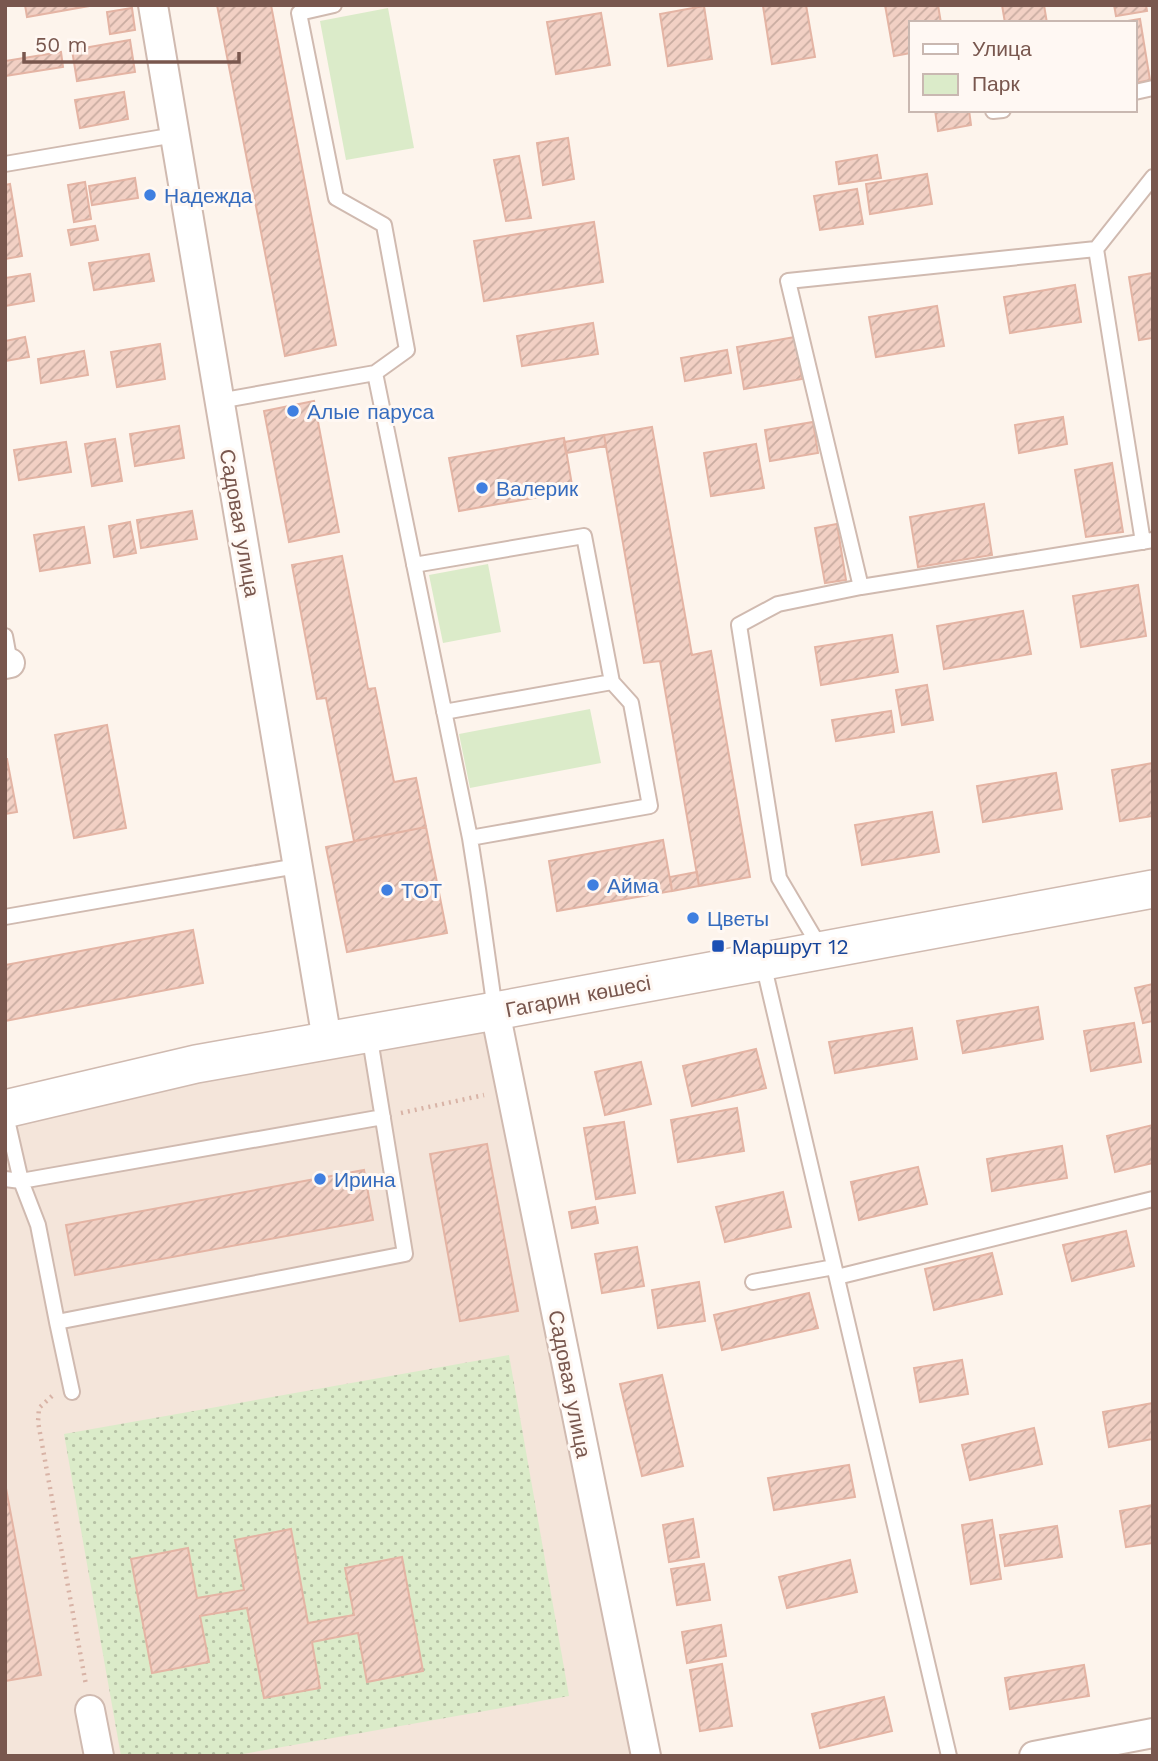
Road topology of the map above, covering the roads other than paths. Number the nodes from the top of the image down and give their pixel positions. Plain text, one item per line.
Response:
1 (153, 5) edge
2 (334, 5) edge
3 (175, 135) junction
4 (5, 164) edge
5 (1153, 177) edge
6 (1096, 249) junction
7 (375, 373) junction
8 (219, 401) junction
9 (1148, 541) edge
10 (414, 565) junction
11 (861, 587) junction
12 (5, 636) edge
13 (8, 663) edge
14 (612, 682) junction
15 (444, 712) junction
16 (470, 838) junction
17 (298, 866) junction
18 (1153, 889) edge
19 (5, 917) edge
20 (821, 951) junction
21 (763, 961) junction
22 (495, 1011) junction
23 (369, 1033) junction
24 (327, 1040) junction
25 (5, 1110) edge
26 (383, 1117) junction
27 (5, 1178) edge
28 (21, 1181) junction
29 (1153, 1199) edge
30 (835, 1272) junction
31 (753, 1282) dead end
32 (58, 1322) junction
33 (72, 1392) road end
34 (90, 1710) road end
35 (1153, 1733) edge
36 (99, 1756) edge
37 (646, 1756) edge
38 (948, 1756) edge
39 (1034, 1756) edge

1 - 3 street, Садовая улица
2 - 7 lane
3 - 4 lane
3 - 8 street, Садовая улица
5 - 6 lane
6 - 9 lane
6 - 11 lane
7 - 8 lane
7 - 10 lane
8 - 17 street, Садовая улица
9 - 11 lane
10 - 14 lane
10 - 15 lane
11 - 20 lane
12 - 13 lane
14 - 15 lane
14 - 16 lane
15 - 16 lane
16 - 22 lane
17 - 19 lane
17 - 24 street, Садовая улица
18 - 20 street, Гагарин көшесі
20 - 21 street, Гагарин көшесі
21 - 22 street, Гагарин көшесі
21 - 30 lane
22 - 23 street, Гагарин көшесі
22 - 37 street, Садовая улица
23 - 24 street, Гагарин көшесі
23 - 26 lane
24 - 25 street, Гагарин көшесі
25 - 28 lane
26 - 28 lane
26 - 32 lane
27 - 28 lane
28 - 32 lane
29 - 30 lane
30 - 31 lane
30 - 38 lane
32 - 33 lane
34 - 36 street
35 - 39 street

